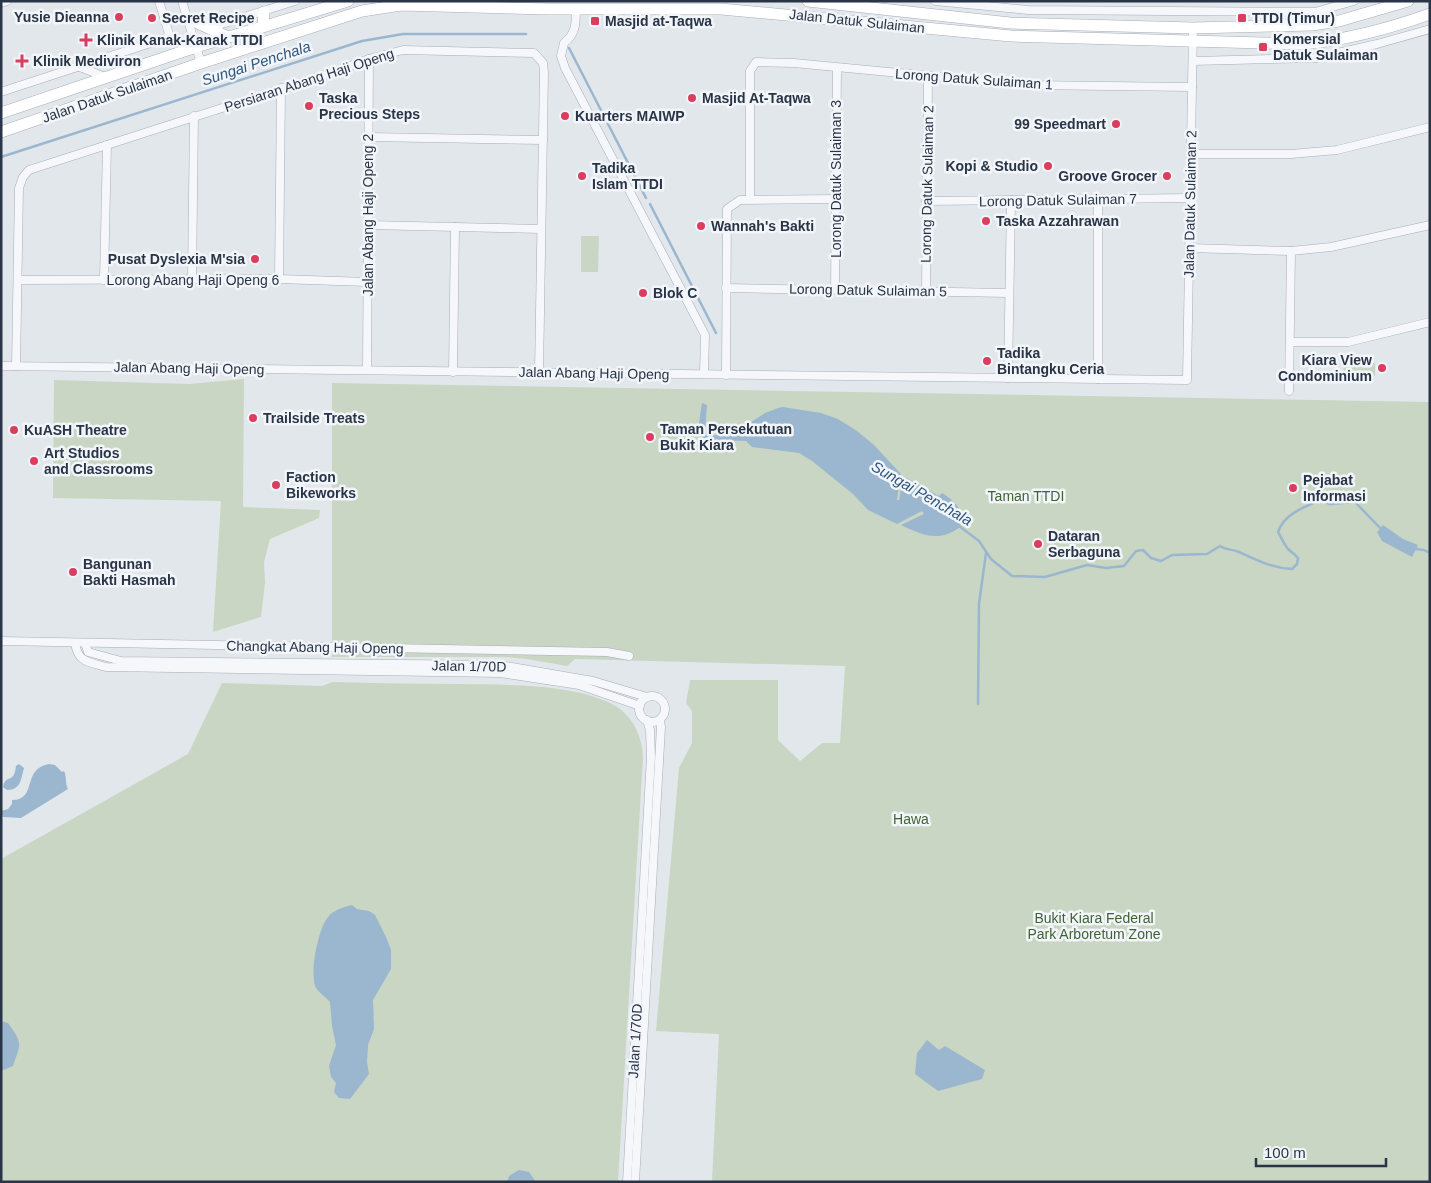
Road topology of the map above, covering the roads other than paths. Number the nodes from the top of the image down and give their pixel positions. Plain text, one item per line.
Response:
1 (7, 1) edge
2 (158, 1) edge
3 (182, 1) edge
4 (295, 1) edge
5 (348, 1) edge
6 (808, 1) edge
7 (935, 1) edge
8 (1354, 1) edge
9 (1408, 1) edge
10 (1, 3) edge
11 (960, 4) junction
12 (721, 5) edge
13 (734, 6) edge
14 (1390, 7) junction
15 (576, 9) junction
16 (264, 12) junction
17 (1426, 15) edge
18 (187, 18) junction
19 (959, 18) junction
20 (263, 27) junction
21 (209, 28) junction
22 (1193, 28) junction
23 (1430, 29) edge
24 (228, 37) junction
25 (1193, 42) junction
26 (196, 46) junction
27 (370, 59) junction
28 (1193, 61) junction
29 (201, 63) junction
30 (80, 67) junction
31 (837, 69) junction
32 (928, 76) junction
33 (105, 77) junction
34 (1192, 86) junction
35 (281, 88) junction
36 (1, 92) edge
37 (1, 113) edge
38 (194, 116) junction
39 (1430, 128) edge
40 (1, 132) edge
41 (369, 137) junction
42 (543, 140) junction
43 (108, 145) junction
44 (1191, 154) junction
45 (1190, 198) junction
46 (750, 199) junction
47 (1098, 199) junction
48 (836, 200) junction
49 (1011, 200) junction
50 (926, 201) junction
51 (368, 225) junction
52 (1430, 225) edge
53 (455, 227) junction
54 (542, 229) junction
55 (1189, 248) junction
56 (1291, 251) junction
57 (192, 279) junction
58 (18, 280) junction
59 (104, 280) junction
60 (279, 280) junction
61 (368, 282) junction
62 (726, 288) junction
63 (835, 290) junction
64 (926, 291) junction
65 (1009, 293) junction
66 (1430, 322) edge
67 (1290, 342) junction
68 (1, 366) edge
69 (16, 366) junction
70 (367, 370) junction
71 (453, 372) junction
72 (538, 373) junction
73 (704, 374) junction
74 (726, 375) junction
75 (1008, 378) junction
76 (1098, 379) junction
77 (1187, 380) joint
78 (1289, 391) dead end
79 (1, 641) edge
80 (75, 643) junction
81 (85, 643) junction
82 (629, 656) dead end
83 (646, 697) junction
84 (640, 706) junction
85 (647, 720) junction
86 (660, 720) junction
87 (627, 1182) edge
88 (635, 1182) edge

1 - 10 street
2 - 30 street
3 - 18 street
4 - 16 street
5 - 20 main road, Jalan Datuk Sulaiman
6 - 19 main road, Jalan Datuk Sulaiman
7 - 11 street
8 - 11 street
9 - 14 main road, Jalan Datuk Sulaiman
11 - 19 street
12 - 13 main road, Jalan Datuk Sulaiman
12 - 15 main road, Jalan Datuk Sulaiman
13 - 25 main road, Jalan Datuk Sulaiman
14 - 17 main road
14 - 22 main road, Jalan Datuk Sulaiman
15 - 29 main road, Jalan Datuk Sulaiman
15 - 73 street
16 - 20 main road
16 - 21 street
17 - 25 main road, Jalan Datuk Sulaiman
18 - 21 main road
18 - 26 street
19 - 22 main road, Jalan Datuk Sulaiman
20 - 24 main road, Jalan Datuk Sulaiman
21 - 24 main road
22 - 25 street, Jalan Datuk Sulaiman 2
23 - 28 street
24 - 26 main road, Jalan Datuk Sulaiman
25 - 28 street, Jalan Datuk Sulaiman 2
26 - 29 street
26 - 33 main road, Jalan Datuk Sulaiman
27 - 35 street, Persiaran Abang Haji Openg
27 - 41 street, Jalan Abang Haji Openg 2
27 - 42 street, Persiaran Abang Haji Openg
28 - 34 street, Jalan Datuk Sulaiman 2
29 - 40 main road, Jalan Datuk Sulaiman
30 - 33 street
30 - 36 street
31 - 32 street, Lorong Datuk Sulaiman 1
31 - 46 street, Lorong Datuk Sulaiman 1
31 - 48 street, Lorong Datuk Sulaiman 3
32 - 34 street, Lorong Datuk Sulaiman 1
32 - 50 street, Lorong Datuk Sulaiman 2
33 - 37 main road, Jalan Datuk Sulaiman
34 - 44 street, Jalan Datuk Sulaiman 2
35 - 38 street, Persiaran Abang Haji Openg
35 - 60 street
38 - 43 street, Persiaran Abang Haji Openg
38 - 57 street
39 - 44 street
41 - 42 street
41 - 51 street, Jalan Abang Haji Openg 2
42 - 54 street, Persiaran Abang Haji Openg
43 - 58 street, Persiaran Abang Haji Openg
43 - 59 street
44 - 45 street, Jalan Datuk Sulaiman 2
45 - 47 street, Lorong Datuk Sulaiman 7
45 - 55 street, Jalan Datuk Sulaiman 2
46 - 48 street
46 - 62 street
47 - 49 street, Lorong Datuk Sulaiman 7
47 - 76 street
48 - 63 street, Lorong Datuk Sulaiman 3
49 - 50 street, Lorong Datuk Sulaiman 7
49 - 65 street
50 - 64 street, Lorong Datuk Sulaiman 2
51 - 53 street
51 - 61 street, Jalan Abang Haji Openg 2
52 - 56 street
53 - 54 street
53 - 71 street
54 - 72 street, Persiaran Abang Haji Openg
55 - 56 street
55 - 77 street, Jalan Datuk Sulaiman 2
56 - 67 street
57 - 59 street, Lorong Abang Haji Openg 6
57 - 60 street, Lorong Abang Haji Openg 6
58 - 59 street, Lorong Abang Haji Openg 6
58 - 69 street, Persiaran Abang Haji Openg
60 - 61 street, Lorong Abang Haji Openg 6
61 - 70 street, Jalan Abang Haji Openg 2
62 - 63 street, Lorong Datuk Sulaiman 5
62 - 74 street
63 - 64 street, Lorong Datuk Sulaiman 5
64 - 65 street, Lorong Datuk Sulaiman 5
65 - 75 street
66 - 67 street
67 - 78 street
68 - 69 street, Jalan Abang Haji Openg
69 - 70 street, Jalan Abang Haji Openg
70 - 71 street, Jalan Abang Haji Openg
71 - 72 street, Jalan Abang Haji Openg
72 - 73 street, Jalan Abang Haji Openg
73 - 74 street, Jalan Abang Haji Openg
74 - 75 street, Jalan Abang Haji Openg
75 - 76 street, Jalan Abang Haji Openg
76 - 77 street, Jalan Abang Haji Openg
79 - 80 street, Changkat Abang Haji Openg
80 - 81 street, Changkat Abang Haji Openg
80 - 84 street, Jalan 1/70D
81 - 82 street, Changkat Abang Haji Openg
81 - 83 street, Jalan 1/70D
83 - 84 street
83 - 86 street
84 - 85 street
85 - 86 street
85 - 87 street, Jalan 1/70D
86 - 88 street, Jalan 1/70D

